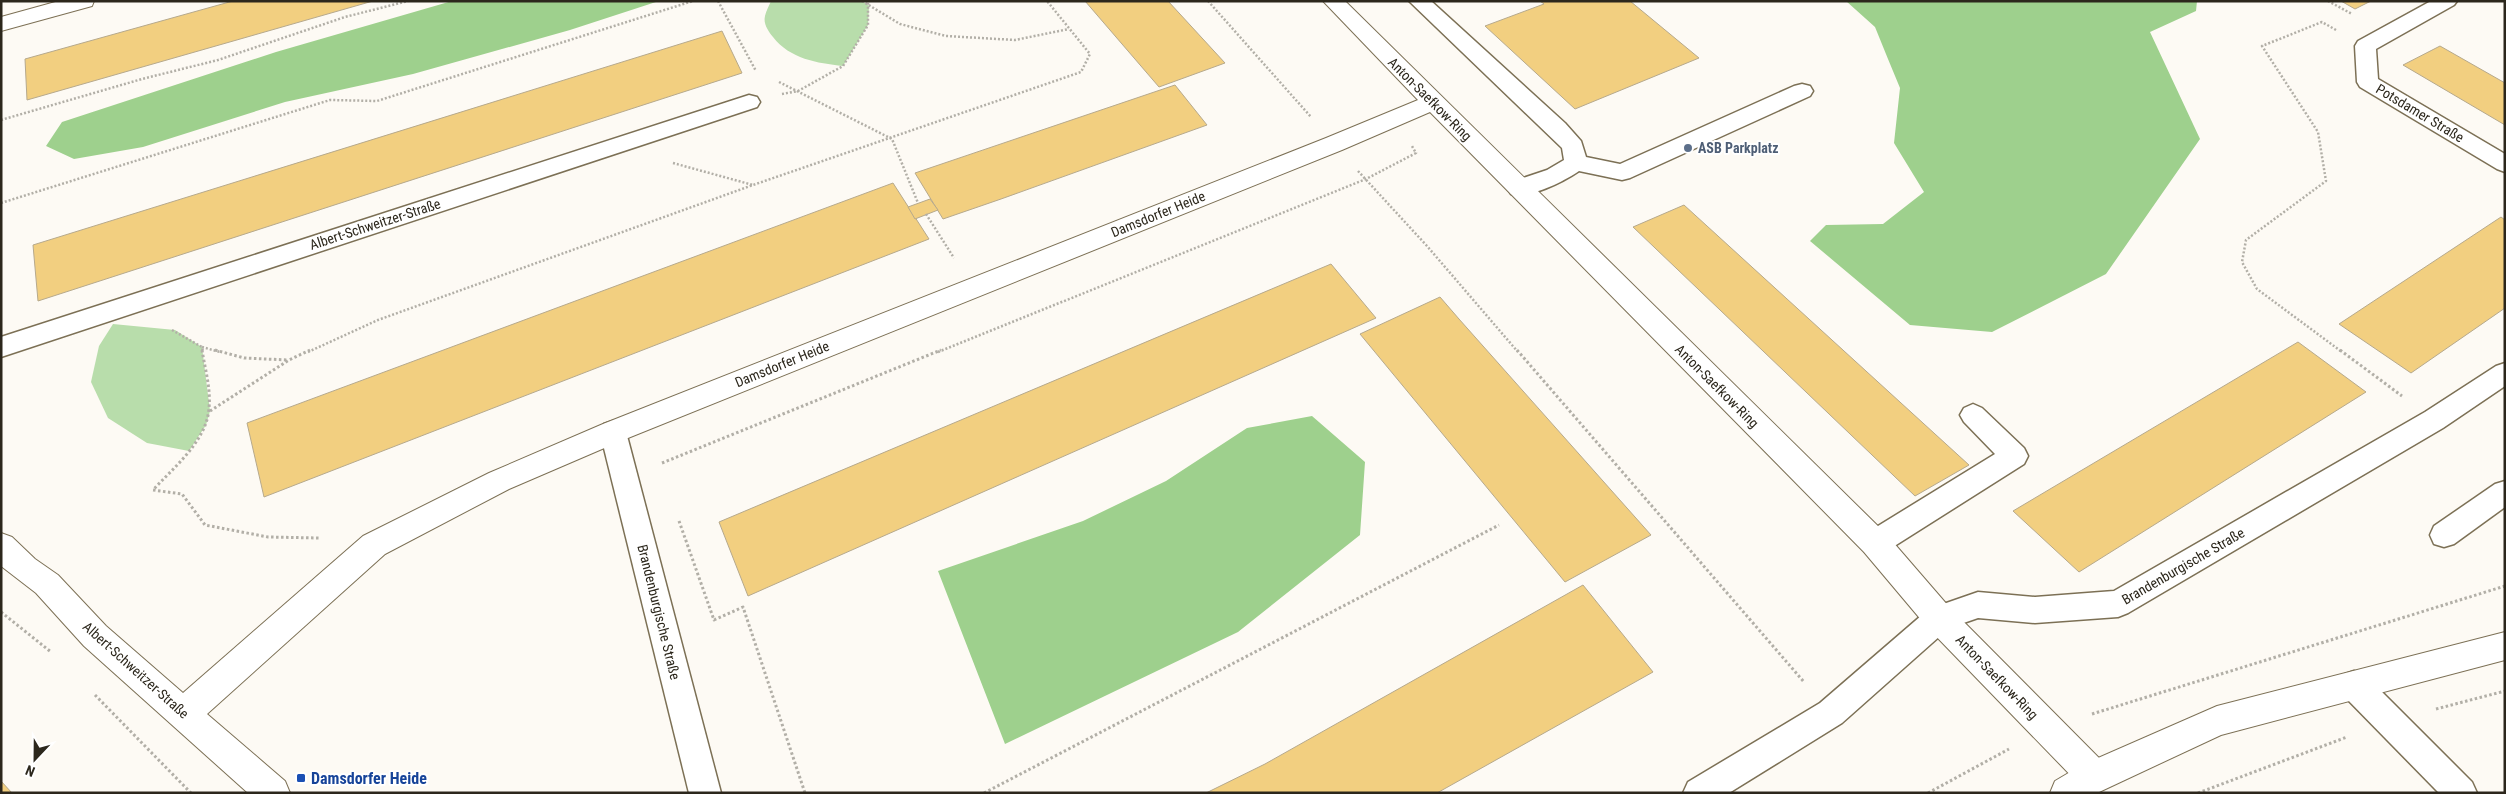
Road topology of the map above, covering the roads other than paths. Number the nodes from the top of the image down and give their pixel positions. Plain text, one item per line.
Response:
1 (84, 1) edge
2 (1332, 1) edge
3 (1419, 1) edge
4 (2447, 1) edge
5 (1, 24) edge
6 (1802, 92) dead end
7 (749, 102) road end
8 (1433, 102) junction
9 (1576, 163) junction
10 (2505, 164) edge
11 (1519, 188) junction
12 (1, 347) edge
13 (2505, 373) edge
14 (1973, 415) dead end
15 (613, 432) junction
16 (2505, 492) edge
17 (2444, 535) dead end
18 (1875, 544) junction
19 (1, 546) edge
20 (1939, 618) junction
21 (2505, 646) edge
22 (2354, 685) junction
23 (183, 714) junction
24 (2094, 776) junction
25 (273, 793) edge
26 (705, 793) edge
27 (1699, 793) edge
28 (2067, 793) edge
29 (2460, 793) edge

1 - 5 street
2 - 8 street, Anton-Saefkow-Ring
3 - 9 lane
4 - 10 lane, Potsdamer Straße
6 - 9 lane
7 - 12 lane, Albert-Schweitzer-Straße
8 - 11 street, Anton-Saefkow-Ring
8 - 15 street, Damsdorfer Heide
9 - 11 lane
11 - 18 street, Anton-Saefkow-Ring
13 - 20 lane, Brandenburgische Straße
14 - 18 lane
15 - 23 street, Damsdorfer Heide
15 - 26 lane, Brandenburgische Straße
16 - 17 lane
18 - 20 street, Anton-Saefkow-Ring
19 - 23 street, Albert-Schweitzer-Straße
20 - 24 street, Anton-Saefkow-Ring
20 - 27 lane, Brandenburgische Straße
21 - 22 street
22 - 24 street
22 - 29 lane
23 - 25 street, Albert-Schweitzer-Straße
24 - 28 street

